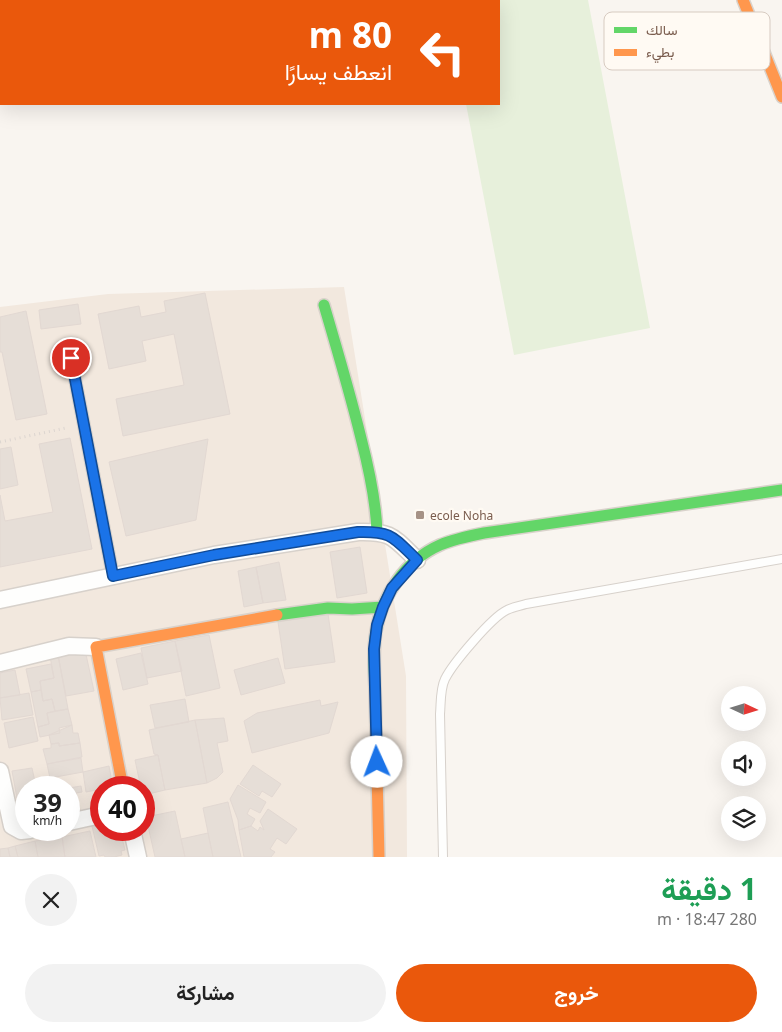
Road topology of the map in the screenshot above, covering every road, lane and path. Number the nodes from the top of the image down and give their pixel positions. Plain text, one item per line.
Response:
1 (743, 0) edge
2 (748, 12) edge
3 (770, 67) edge
4 (782, 97) edge
5 (324, 305) dead end
6 (71, 358) dead end
7 (84, 424) junction
8 (0, 442) edge
9 (782, 490) edge
10 (377, 532) junction
11 (782, 559) edge
12 (417, 560) junction
13 (113, 576) junction
14 (0, 600) edge
15 (383, 607) junction
16 (96, 647) junction
17 (0, 663) edge
18 (0, 771) edge
19 (121, 776) edge
20 (15, 828) edge
21 (134, 841) edge
22 (138, 857) edge
23 (379, 857) edge
24 (443, 857) edge

1 - 2 street
3 - 4 street
5 - 10 street
6 - 7 street
7 - 8 path
7 - 13 street
9 - 12 street
10 - 12 street
10 - 13 street
11 - 24 lane
12 - 15 street
13 - 14 street
15 - 16 street
15 - 23 street
16 - 17 street
16 - 19 street
18 - 20 street
21 - 22 street

